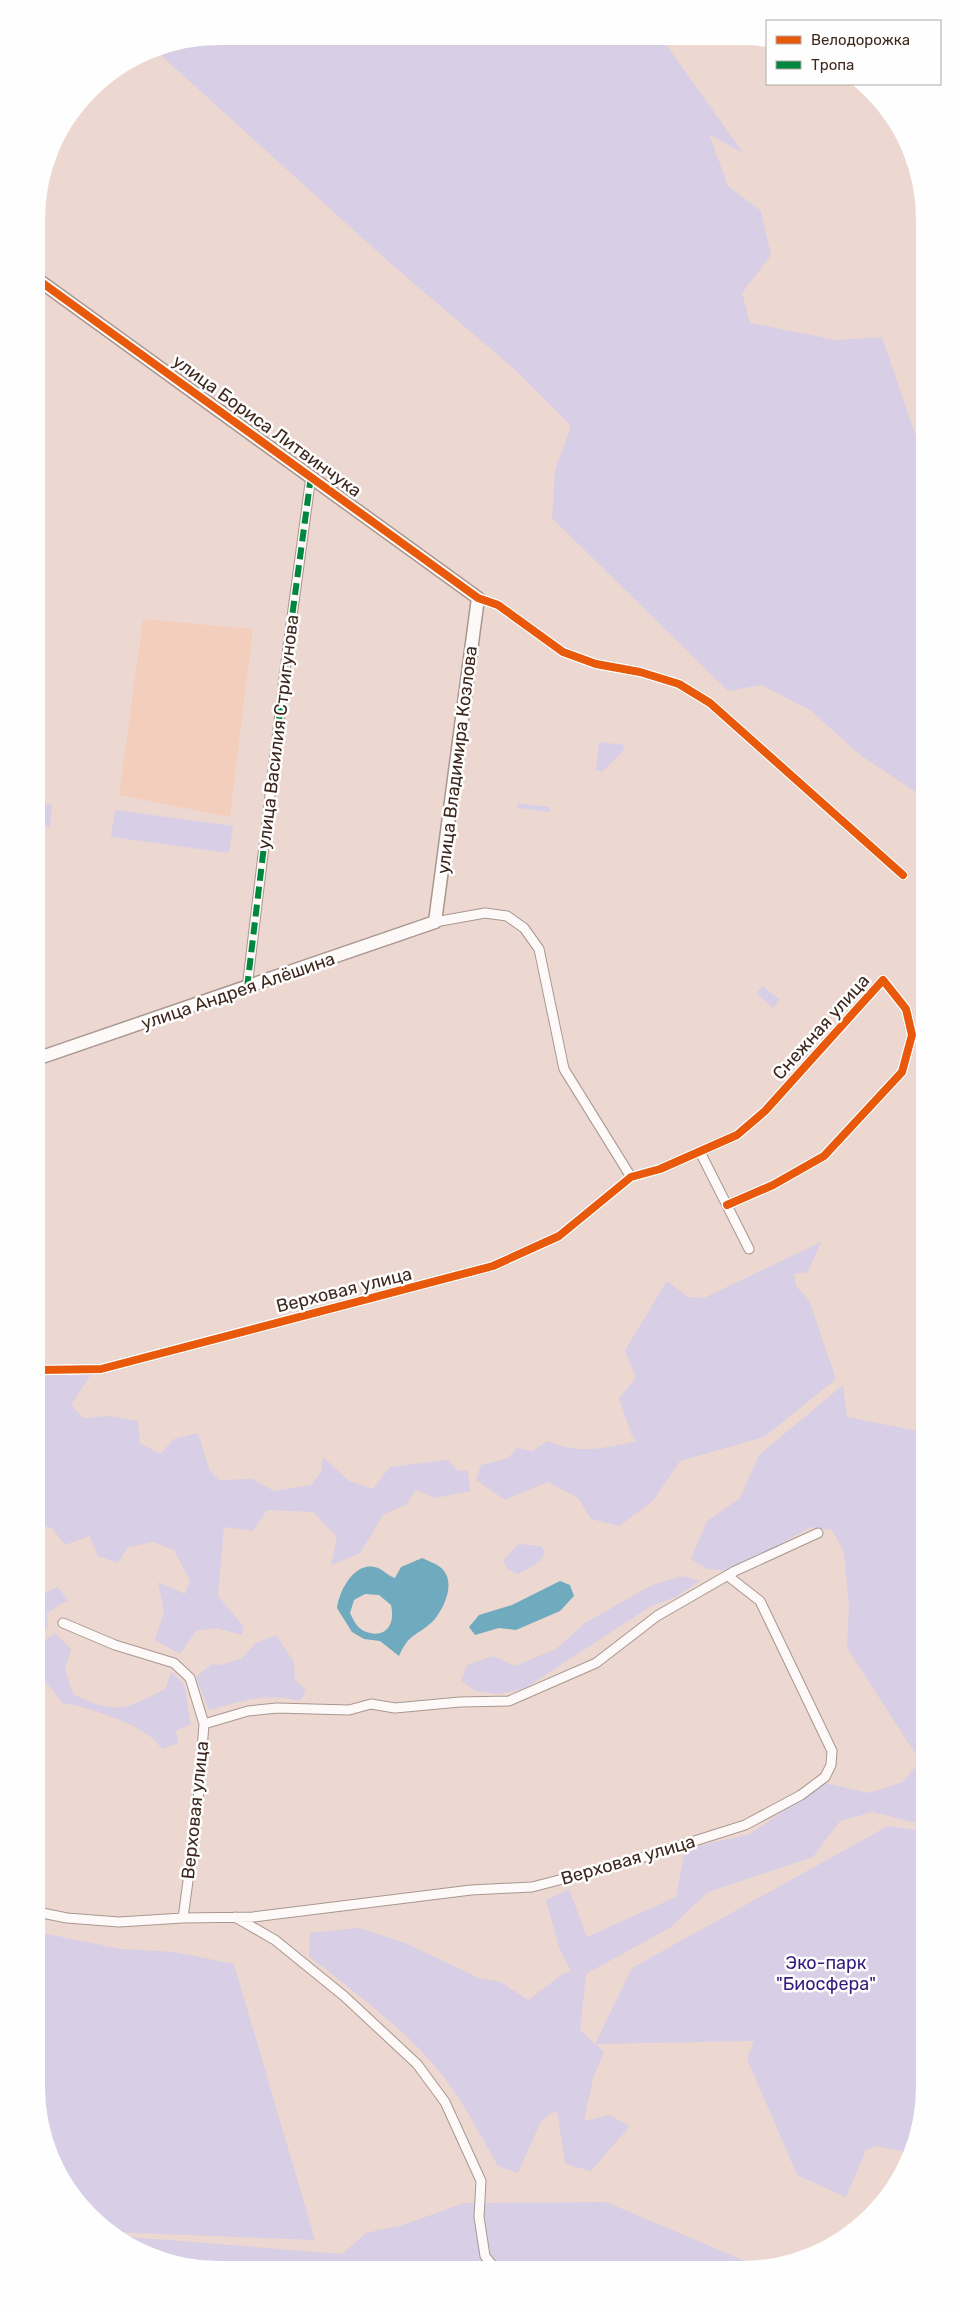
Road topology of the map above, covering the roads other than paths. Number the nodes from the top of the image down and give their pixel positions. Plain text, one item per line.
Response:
1 (45, 285) edge
2 (311, 476) junction
3 (478, 598) junction
4 (903, 875) dead end
5 (435, 922) junction
6 (247, 988) junction
7 (45, 1056) edge
8 (700, 1152) junction
9 (631, 1177) junction
10 (727, 1205) junction
11 (749, 1249) dead end
12 (45, 1370) edge
13 (818, 1533) dead end
14 (728, 1576) junction
15 (64, 1623) dead end
16 (204, 1724) junction
17 (45, 1913) edge
18 (234, 1917) junction
19 (183, 1918) junction
20 (489, 2261) edge

1 - 2 street, улица Бориса Литвинчука
2 - 3 street, улица Бориса Литвинчука
2 - 6 street, улица Василия Стригунова
3 - 4 street
3 - 5 street, улица Владимира Козлова
5 - 6 street, улица Андрея Алёшина
5 - 9 street
6 - 7 street, улица Андрея Алёшина
8 - 9 street, Снежная улица
8 - 10 street
8 - 10 street, Снежная улица
9 - 12 street, Верховая улица
10 - 11 street
13 - 14 street, Верховая улица
14 - 16 street, Верховая улица
14 - 18 street, Верховая улица
15 - 16 street
16 - 19 street, Верховая улица
17 - 19 street, Верховая улица
18 - 19 street, Верховая улица
18 - 20 street

